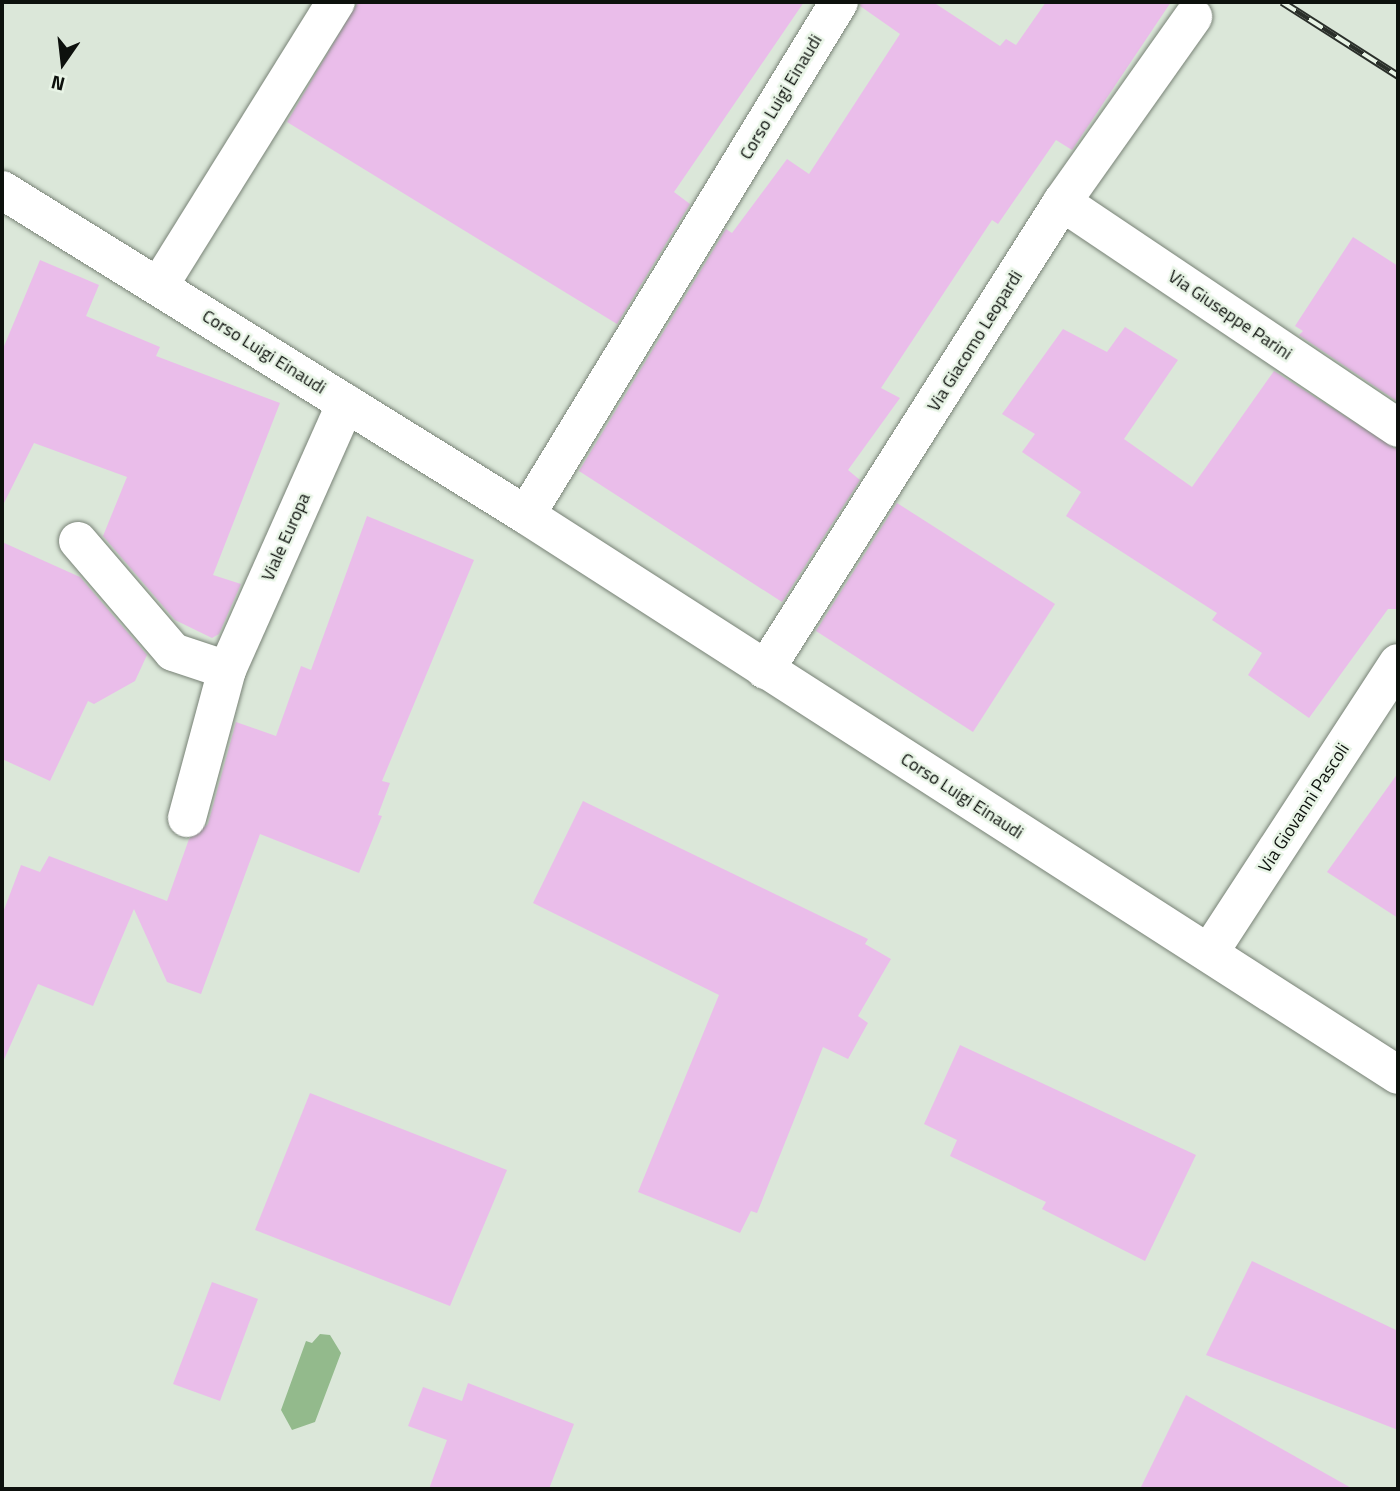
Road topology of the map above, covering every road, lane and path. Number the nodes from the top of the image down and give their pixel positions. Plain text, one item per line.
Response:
1 (336, 2) edge
2 (839, 2) edge
3 (1193, 17) dead end
4 (2, 190) edge
5 (1062, 202) junction
6 (159, 286) junction
7 (346, 403) junction
8 (1398, 428) edge
9 (526, 515) junction
10 (78, 541) dead end
11 (1398, 663) edge
12 (227, 670) junction
13 (765, 670) junction
14 (187, 818) dead end
15 (1209, 953) junction
16 (1398, 1075) edge

1 - 6 street
2 - 9 street, Corso Luigi Einaudi
3 - 5 street, Via Giacomo Leopardi
4 - 6 street, Corso Luigi Einaudi
5 - 8 street, Via Giuseppe Parini
5 - 13 street, Via Giacomo Leopardi
6 - 7 street, Corso Luigi Einaudi
7 - 9 street, Corso Luigi Einaudi
7 - 12 street, Viale Europa
9 - 13 street, Corso Luigi Einaudi
10 - 12 street
11 - 15 street, Via Giovanni Pascoli
12 - 14 street, Viale Europa
13 - 15 street, Corso Luigi Einaudi
15 - 16 street, Corso Luigi Einaudi

